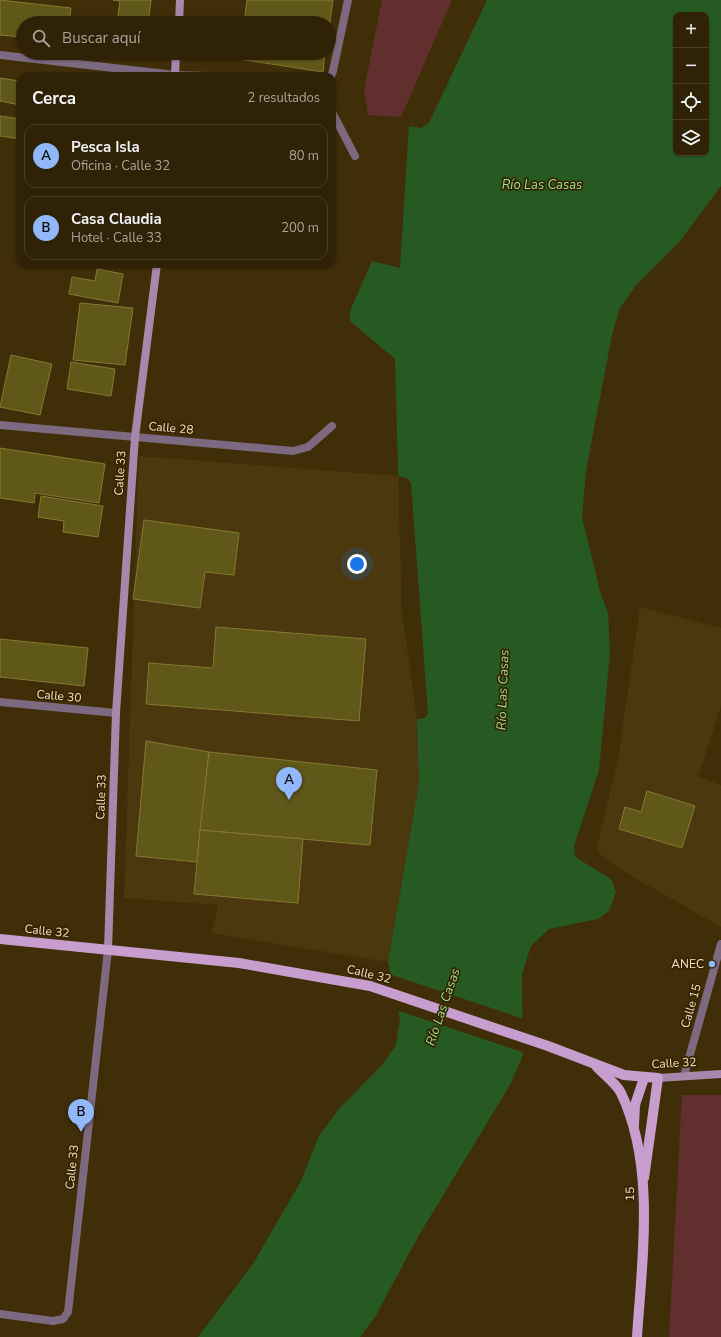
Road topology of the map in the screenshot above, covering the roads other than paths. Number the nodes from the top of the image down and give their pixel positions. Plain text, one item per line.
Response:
1 (180, 0) edge
2 (348, 0) edge
3 (179, 16) edge
4 (0, 55) edge
5 (16, 57) edge
6 (336, 57) edge
7 (44, 60) edge
8 (176, 60) edge
9 (335, 60) edge
10 (149, 72) edge
11 (175, 72) edge
12 (332, 72) edge
13 (336, 120) edge
14 (355, 156) dead end
15 (156, 268) edge
16 (0, 425) edge
17 (332, 426) dead end
18 (134, 437) junction
19 (0, 702) edge
20 (116, 713) junction
21 (0, 939) edge
22 (721, 944) edge
23 (108, 950) junction
24 (594, 1064) junction
25 (721, 1074) edge
26 (684, 1076) junction
27 (644, 1078) junction
28 (658, 1078) junction
29 (633, 1127) junction
30 (644, 1178) junction
31 (0, 1314) edge
32 (636, 1337) edge

1 - 3 street
2 - 6 street
4 - 5 street
7 - 10 street
8 - 11 street
9 - 12 street
13 - 14 street
15 - 18 street, Calle 33
16 - 18 street, Calle 28
17 - 18 street, Calle 28
18 - 20 street, Calle 33
19 - 20 street, Calle 30
20 - 23 street, Calle 33
21 - 23 main road, Calle 32
22 - 26 street, Calle 15
23 - 24 main road, Calle 32
23 - 31 street, Calle 33
24 - 27 main road, Calle 32
24 - 29 main road, 15
25 - 26 street, Calle 32
26 - 28 street, Calle 32
27 - 28 main road, Calle 32
27 - 29 main road
28 - 30 main road
29 - 30 main road, 15
30 - 32 main road, 15

